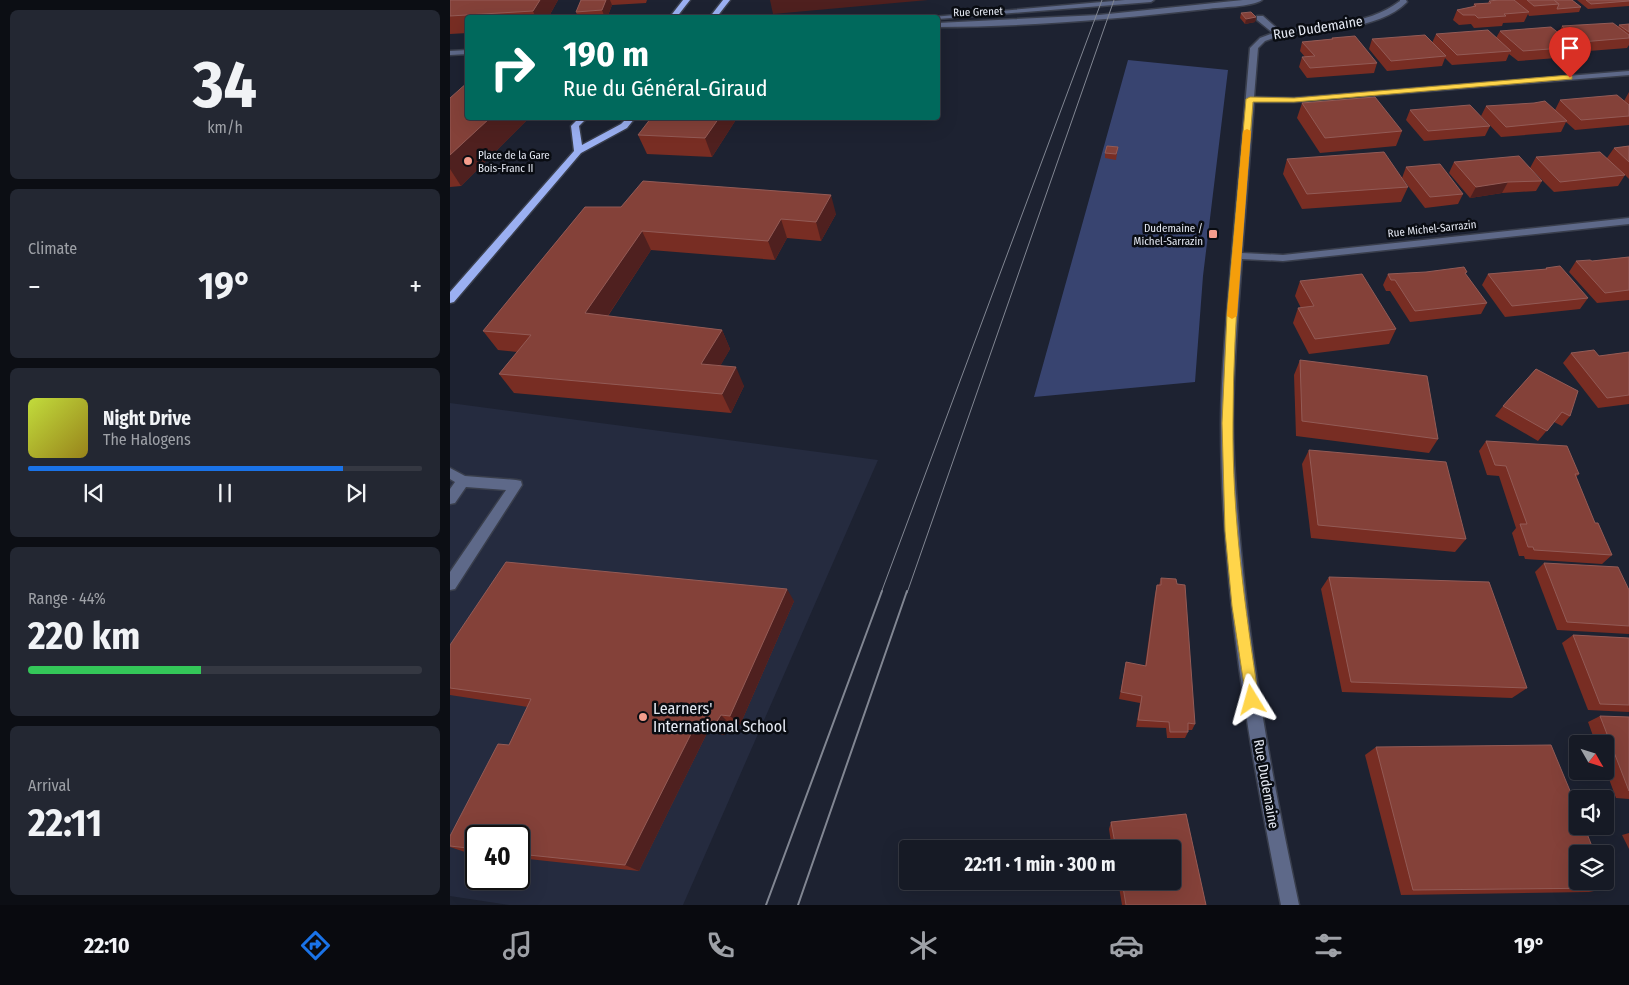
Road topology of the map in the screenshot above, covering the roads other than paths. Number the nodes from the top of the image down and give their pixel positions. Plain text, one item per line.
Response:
1 (687, 0) edge
2 (727, 0) edge
3 (1151, 0) edge
4 (1259, 0) edge
5 (1403, 0) edge
6 (674, 15) edge
7 (714, 15) edge
8 (940, 17) edge
9 (1260, 18) dead end
10 (940, 25) edge
11 (1277, 33) junction
12 (465, 52) edge
13 (450, 53) edge
14 (1629, 73) edge
15 (1250, 99) junction
16 (581, 120) edge
17 (629, 120) edge
18 (578, 151) junction
19 (1629, 221) edge
20 (1237, 256) junction
21 (450, 299) edge
22 (450, 473) edge
23 (462, 481) junction
24 (450, 499) edge
25 (450, 584) edge
26 (1290, 905) edge

1 - 6 main road
2 - 7 main road
3 - 8 street, Rue Grenet
4 - 10 street, Rue Grenet
5 - 11 street, Rue Dudemaine
9 - 11 street
11 - 15 street, Rue Dudemaine
12 - 13 street
14 - 15 street
15 - 20 street, Rue Dudemaine
16 - 18 main road
17 - 18 main road
18 - 21 main road
19 - 20 street, Rue Michel-Sarrazin
20 - 26 street, Rue Dudemaine
22 - 23 street
23 - 24 street
23 - 25 street

